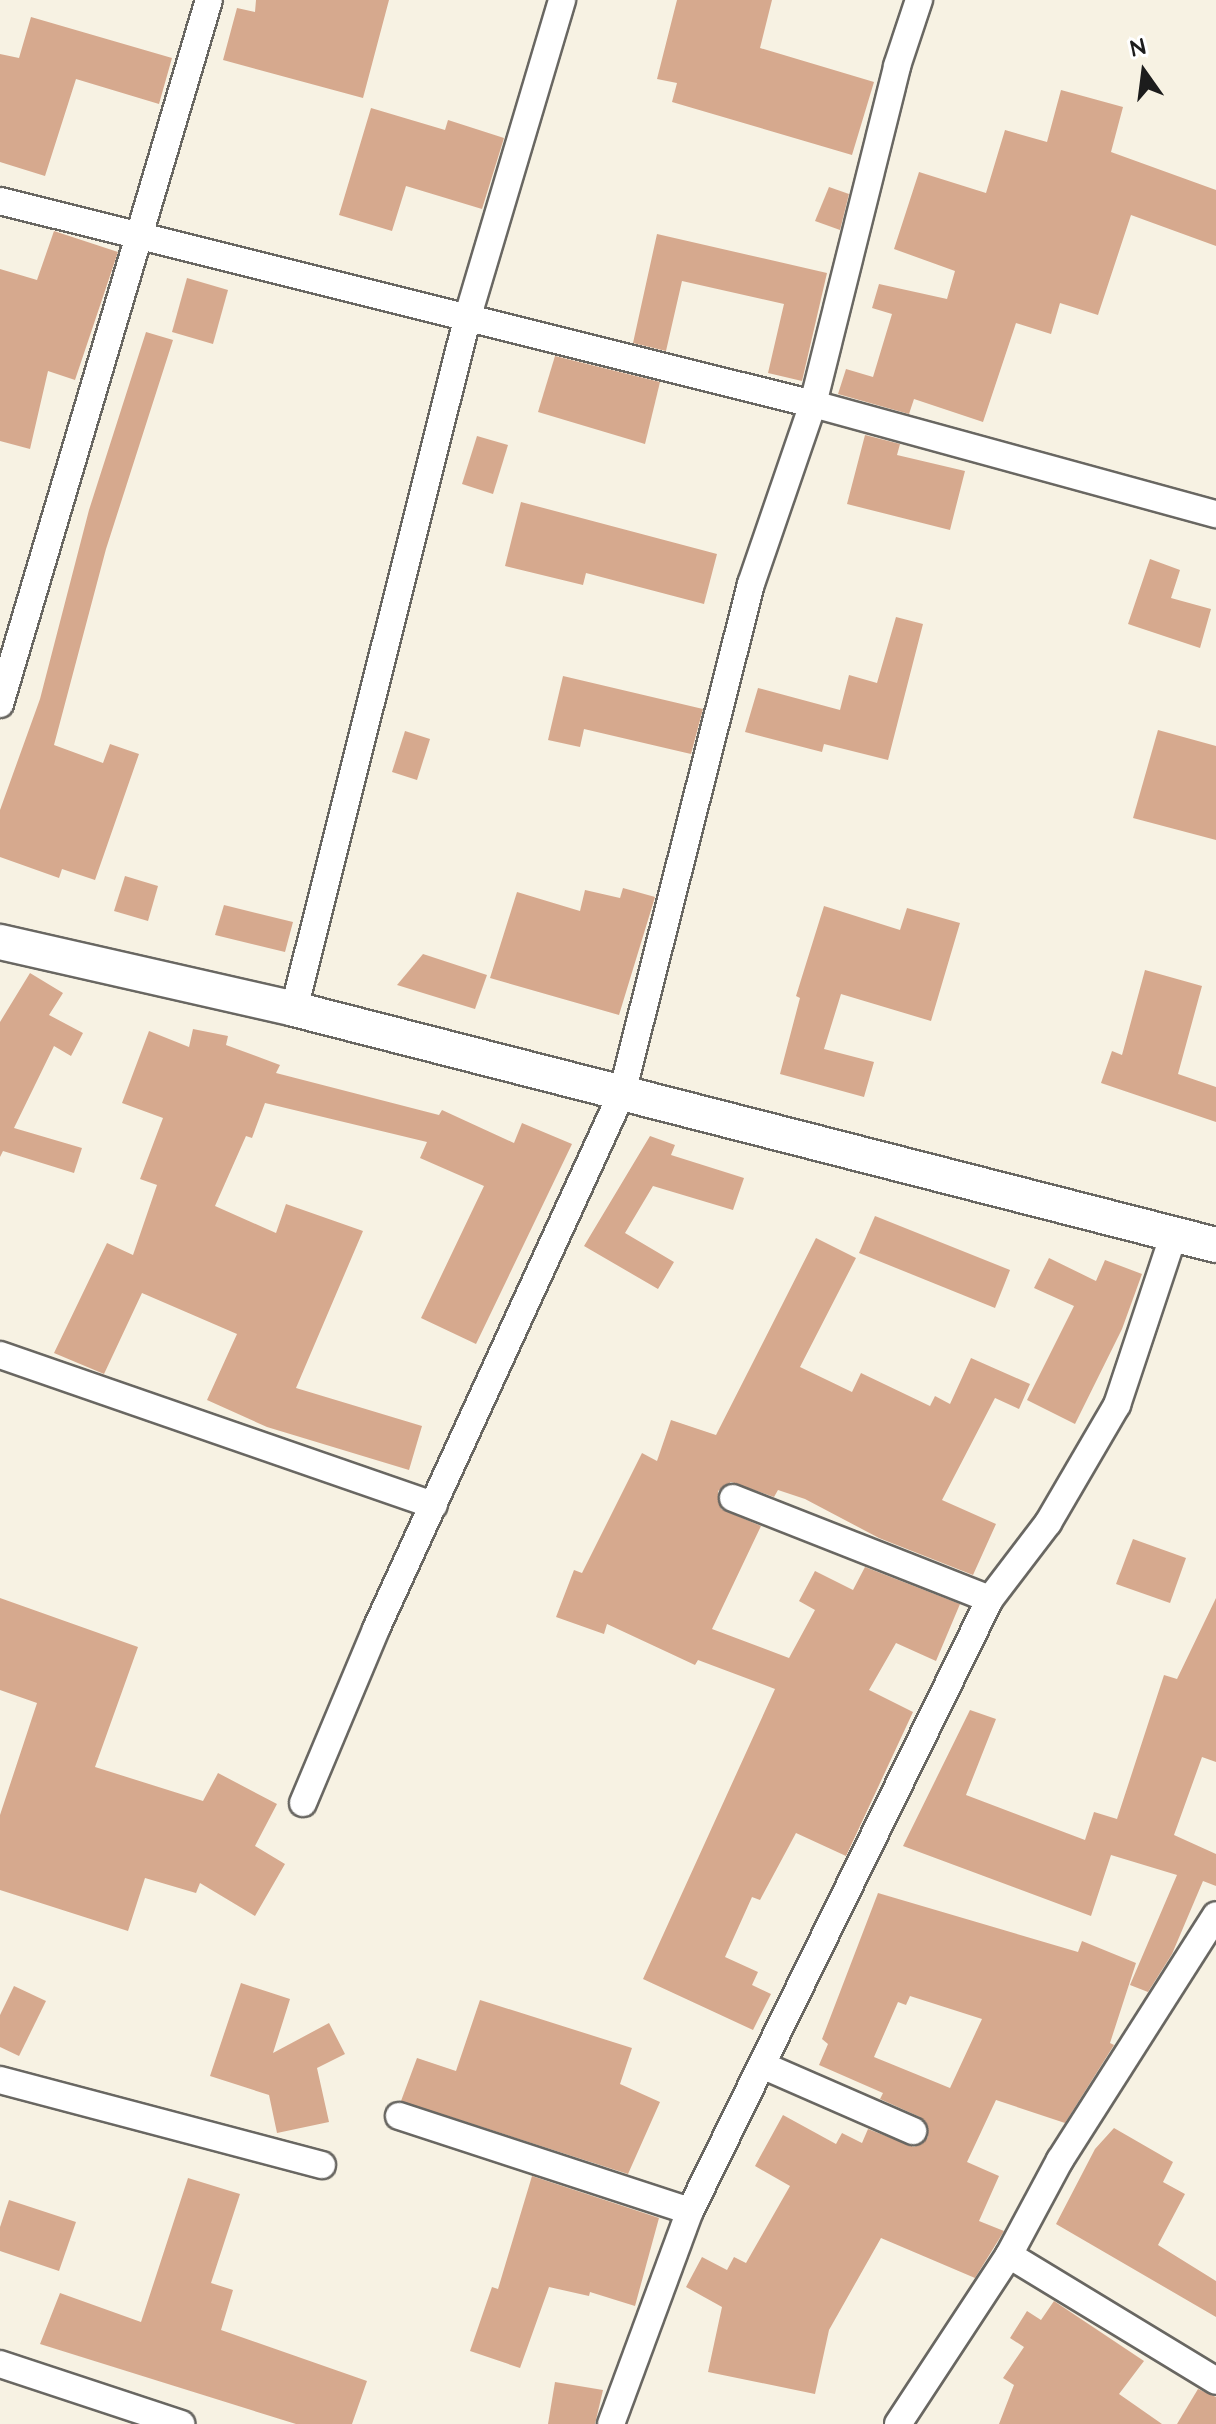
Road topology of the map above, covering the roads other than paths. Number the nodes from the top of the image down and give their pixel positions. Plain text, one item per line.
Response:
1 (209, 0) edge
2 (562, 0) edge
3 (919, 0) edge
4 (0, 201) edge
5 (142, 237) junction
6 (467, 319) junction
7 (813, 404) junction
8 (1216, 514) edge
9 (0, 704) edge
10 (0, 942) edge
11 (294, 1009) junction
12 (622, 1093) junction
13 (1174, 1234) junction
14 (1216, 1245) edge
15 (0, 1355) edge
16 (733, 1498) dead end
17 (434, 1505) junction
18 (990, 1599) junction
19 (303, 1803) dead end
20 (1216, 1915) edge
21 (762, 2065) junction
22 (0, 2080) edge
23 (399, 2116) dead end
24 (913, 2131) dead end
25 (322, 2165) dead end
26 (690, 2211) junction
27 (1009, 2255) junction
28 (0, 2364) edge
29 (1216, 2381) edge
30 (181, 2424) edge
31 (611, 2424) edge
32 (898, 2424) edge

1 - 5 street
2 - 6 street
3 - 7 street
4 - 5 street
5 - 6 street
5 - 9 street
6 - 7 street
6 - 11 street
7 - 8 street
7 - 12 street
10 - 11 street
11 - 12 street
12 - 13 street
12 - 17 street
13 - 14 street
13 - 18 street
15 - 17 street
16 - 18 street
17 - 19 street
18 - 21 street
20 - 27 street
21 - 24 street
21 - 26 street
22 - 25 street
23 - 26 street
26 - 31 street
27 - 29 street
27 - 32 street
28 - 30 street

